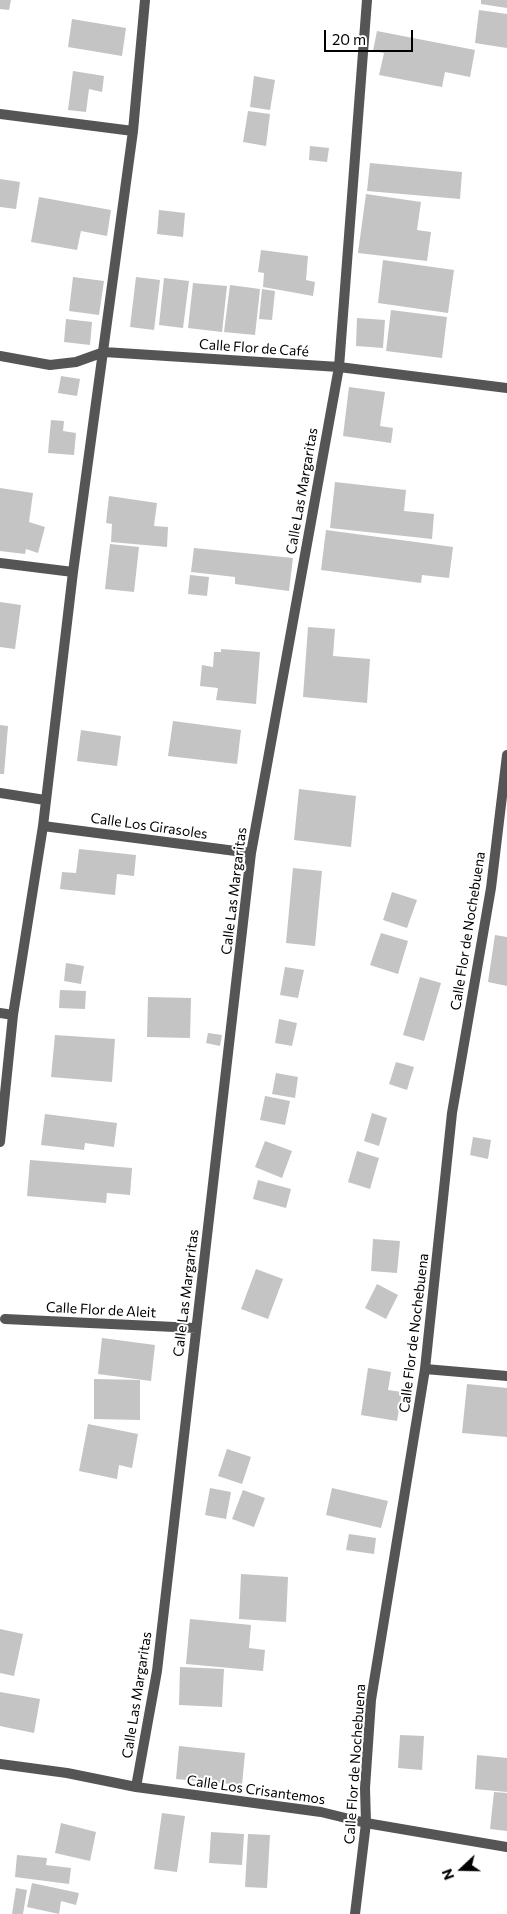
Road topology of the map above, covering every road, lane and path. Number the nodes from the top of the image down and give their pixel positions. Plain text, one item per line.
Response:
1 (145, 0) edge
2 (367, 0) edge
3 (0, 114) edge
4 (133, 131) junction
5 (104, 352) junction
6 (0, 356) edge
7 (339, 367) junction
8 (507, 388) edge
9 (0, 563) edge
10 (73, 572) junction
11 (507, 755) edge
12 (0, 793) edge
13 (46, 800) junction
14 (43, 826) junction
15 (251, 853) junction
16 (0, 1013) edge
17 (13, 1015) junction
18 (0, 1142) edge
19 (5, 1319) dead end
20 (196, 1328) junction
21 (425, 1369) junction
22 (507, 1376) edge
23 (0, 1764) edge
24 (136, 1787) junction
25 (366, 1823) junction
26 (507, 1847) edge
27 (355, 1914) edge

1 - 4 street
2 - 7 street, Calle Las Margaritas
3 - 4 street
4 - 5 street
5 - 6 street, Calle Flor de Café
5 - 7 street, Calle Flor de Café
5 - 10 street
7 - 8 street, Calle Flor de Café
7 - 15 street, Calle Las Margaritas
9 - 10 street
10 - 13 street
11 - 21 street, Calle Flor de Nochebuena
12 - 13 street
13 - 14 street
14 - 15 street, Calle Los Girasoles
14 - 17 street
15 - 20 street, Calle Las Margaritas
16 - 17 street
17 - 18 street
19 - 20 street, Calle Flor de Aleit
20 - 24 street, Calle Las Margaritas
21 - 22 street
21 - 25 street, Calle Flor de Nochebuena
23 - 24 street, Calle Los Crisantemos
24 - 25 street, Calle Los Crisantemos
25 - 26 street, Calle Los Crisantemos
25 - 27 street, Calle Flor de Nochebuena

